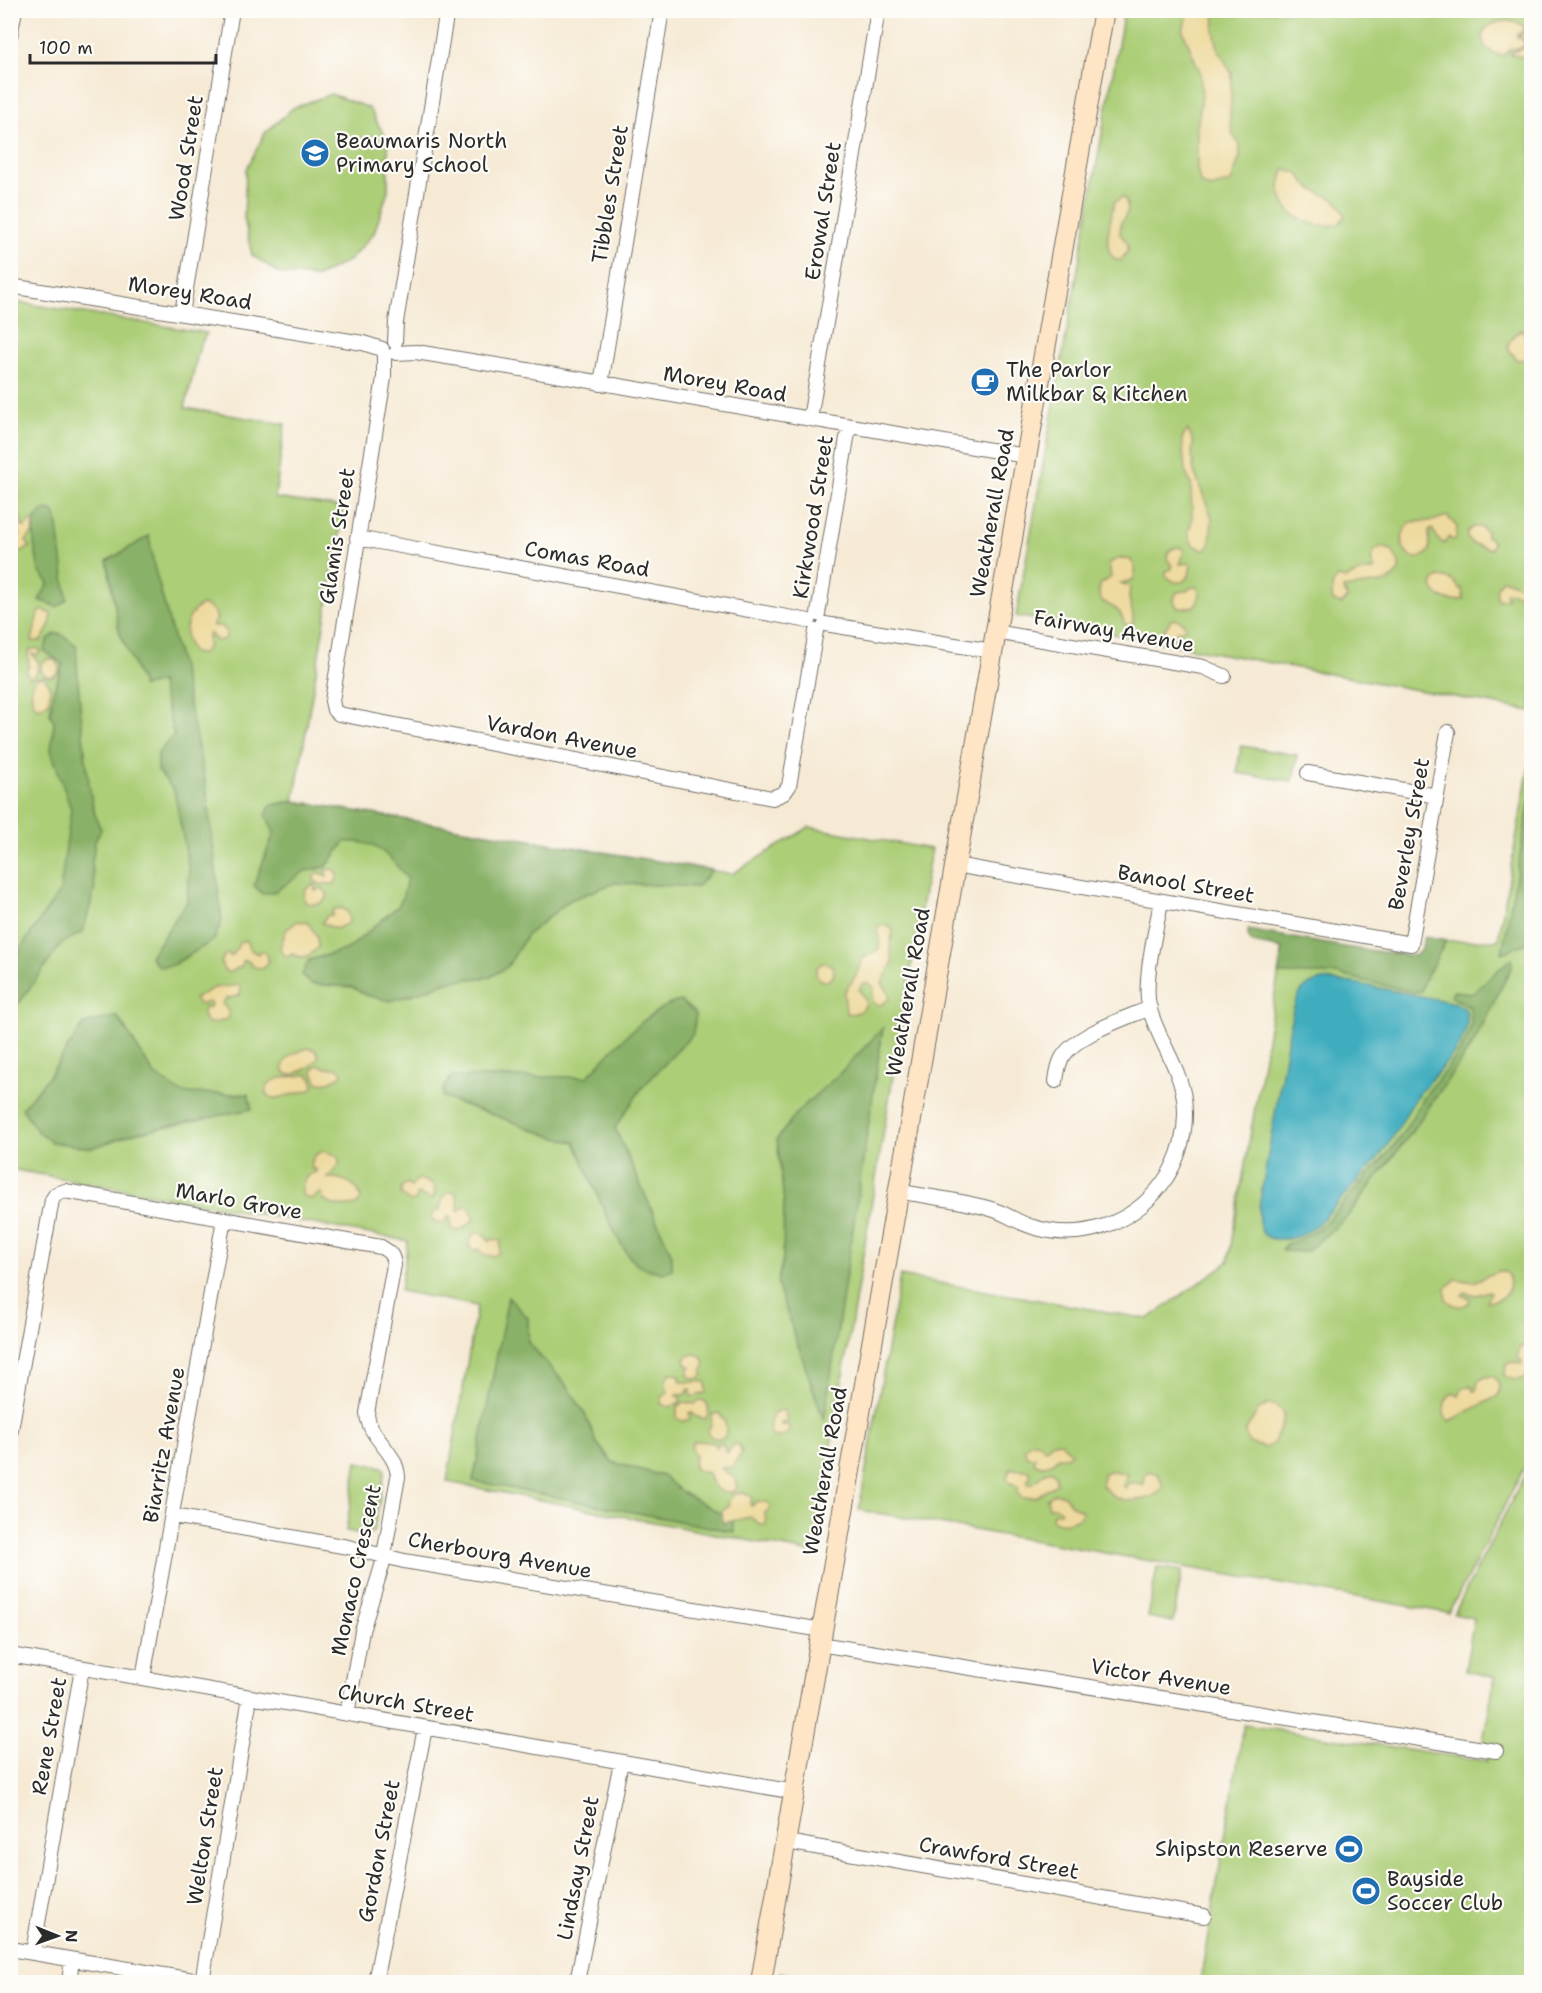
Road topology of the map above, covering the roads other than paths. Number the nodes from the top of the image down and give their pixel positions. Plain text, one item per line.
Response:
1 (15, 10) edge
2 (232, 10) edge
3 (447, 10) edge
4 (662, 10) edge
5 (878, 10) edge
6 (1104, 10) edge
7 (10, 36) edge
8 (10, 286) edge
9 (182, 313) junction
10 (390, 348) junction
11 (601, 384) junction
12 (810, 419) junction
13 (849, 426) junction
14 (1026, 456) junction
15 (357, 538) junction
16 (817, 623) junction
17 (993, 641) junction
18 (1224, 676) dead end
19 (332, 701) joint
20 (1448, 732) dead end
21 (1308, 773) dead end
22 (789, 786) joint
23 (1437, 796) junction
24 (955, 865) junction
25 (1161, 902) junction
26 (1411, 944) joint
27 (1150, 1008) junction
28 (1056, 1081) dead end
29 (897, 1191) junction
30 (224, 1219) junction
31 (394, 1265) joint
32 (10, 1435) edge
33 (173, 1516) junction
34 (384, 1556) junction
35 (820, 1637) junction
36 (10, 1655) edge
37 (82, 1668) junction
38 (143, 1678) junction
39 (249, 1697) junction
40 (348, 1714) junction
41 (425, 1728) junction
42 (1496, 1751) dead end
43 (621, 1762) junction
44 (795, 1792) junction
45 (787, 1842) junction
46 (1204, 1916) dead end
47 (10, 1948) edge
48 (33, 1952) junction
49 (72, 1960) junction
50 (204, 1982) edge
51 (69, 1983) edge
52 (375, 1983) edge
53 (577, 1983) edge
54 (761, 1983) edge

1 - 7 street
2 - 9 street, Wood Street
3 - 10 street, Glamis Street
4 - 11 street, Tibbles Street
5 - 12 street, Erowal Street
6 - 14 street, Weatherall Road
8 - 9 street, Morey Road
9 - 10 street, Morey Road
10 - 11 street, Morey Road
10 - 15 street, Glamis Street
11 - 12 street, Morey Road
12 - 13 street, Morey Road
13 - 14 street, Morey Road
13 - 16 street, Kirkwood Street
14 - 17 street, Weatherall Road
15 - 16 street, Comas Road
15 - 19 street, Glamis Street
16 - 17 street, Comas Road
16 - 22 street, Kirkwood Street
17 - 18 street, Fairway Avenue
17 - 24 street, Weatherall Road
19 - 22 street, Vardon Avenue
20 - 23 street, Beverley Street
21 - 23 street
23 - 26 street, Beverley Street
24 - 25 street, Banool Street
24 - 29 street, Weatherall Road
25 - 26 street, Banool Street
25 - 27 street
27 - 28 street
27 - 29 street
29 - 35 street, Weatherall Road
30 - 31 street, Marlo Grove
30 - 32 street, Marlo Grove
30 - 33 street, Biarritz Avenue
31 - 34 street, Monaco Crescent
33 - 34 street, Cherbourg Avenue
33 - 38 street, Biarritz Avenue
34 - 35 street, Cherbourg Avenue
34 - 40 street, Monaco Crescent
35 - 42 street, Victor Avenue
35 - 44 street, Weatherall Road
36 - 37 street, Church Street
37 - 38 street, Church Street
37 - 48 street, Rene Street
38 - 39 street, Church Street
39 - 40 street, Church Street
39 - 50 street, Welton Street
40 - 41 street, Church Street
41 - 43 street, Church Street
41 - 52 street, Gordon Street
43 - 44 street, Church Street
43 - 53 street, Lindsay Street
44 - 45 street, Weatherall Road
45 - 46 street, Crawford Street
45 - 54 street, Weatherall Road
47 - 48 street
48 - 49 street
49 - 50 street
49 - 51 street

